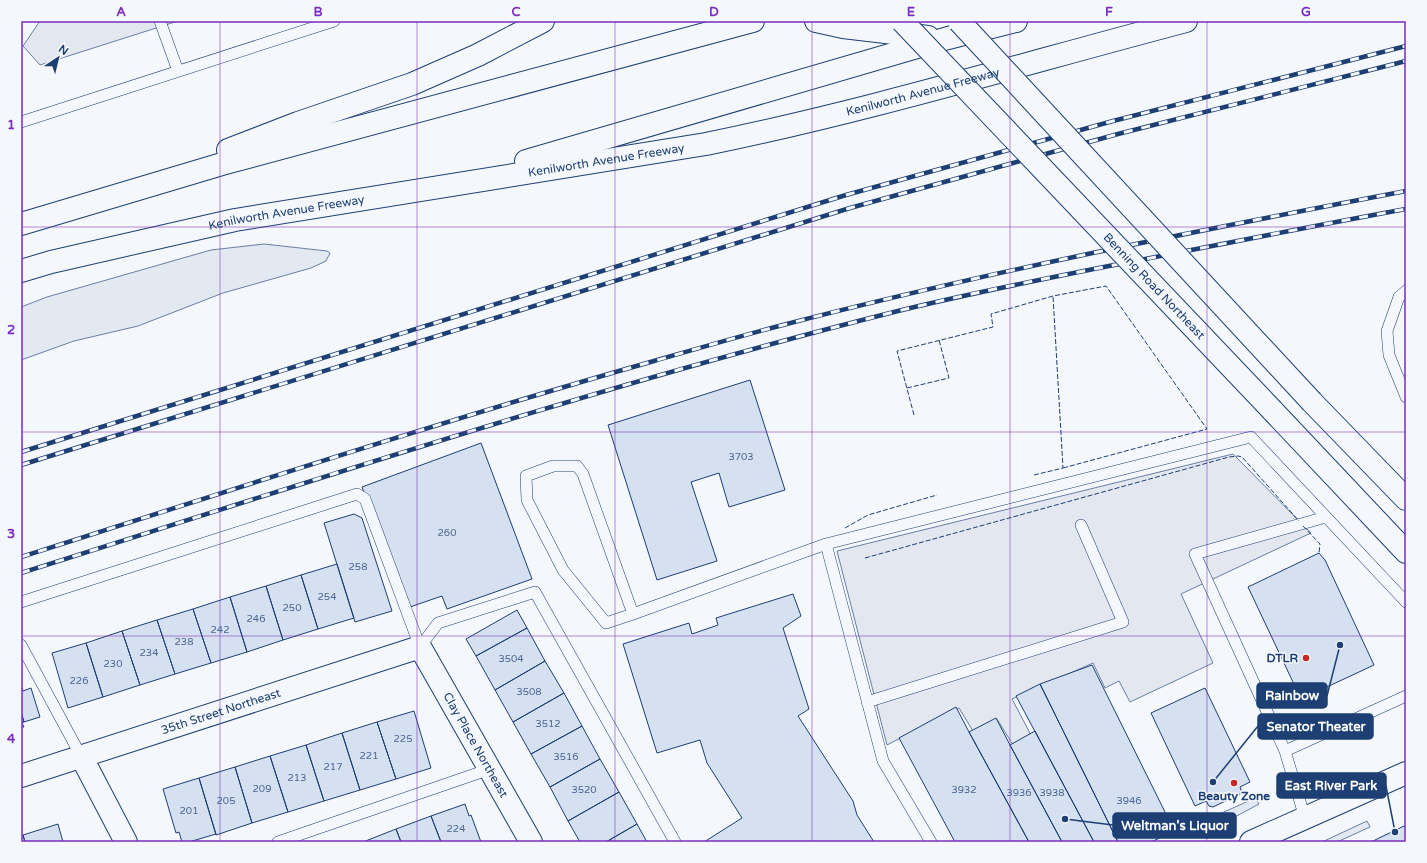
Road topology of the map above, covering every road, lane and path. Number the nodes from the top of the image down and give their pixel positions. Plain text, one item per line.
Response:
1 (160, 21) edge
2 (334, 21) edge
3 (543, 21) edge
4 (753, 21) edge
5 (816, 21) edge
6 (902, 21) edge
7 (1016, 21) edge
8 (1186, 21) edge
9 (967, 28) edge
10 (178, 71) junction
11 (21, 122) edge
12 (419, 190) junction
13 (58, 213) junction
14 (21, 224) edge
15 (21, 271) edge
16 (1406, 291) edge
17 (1406, 397) edge
18 (1406, 499) edge
19 (1326, 517) junction
20 (1081, 525) dead end
21 (826, 544) junction
22 (1406, 552) edge
23 (21, 602) edge
24 (1406, 602) edge
25 (633, 614) junction
26 (21, 645) edge
27 (420, 648) junction
28 (1406, 696) edge
29 (868, 702) junction
30 (1285, 751) junction
31 (81, 756) junction
32 (490, 769) junction
33 (1406, 773) edge
34 (21, 776) edge
35 (1304, 818) junction
36 (126, 842) edge
37 (278, 842) edge
38 (531, 842) edge
39 (675, 842) edge
40 (932, 842) edge
41 (1251, 842) edge

1 - 10 lane
2 - 10 lane
3 - 13 main road
4 - 13 main road
5 - 9 main road
6 - 22 main road, Benning Road Northeast, bridge
7 - 9 main road
8 - 12 main road, Kenilworth Avenue Freeway
9 - 12 main road
9 - 18 main road, bridge
10 - 11 lane
12 - 15 main road, Kenilworth Avenue Freeway
13 - 14 main road
16 - 17 lane
19 - 21 lane
19 - 24 lane
19 - 30 lane
20 - 29 lane
21 - 25 lane
21 - 29 lane
23 - 27 lane
25 - 25 lane
26 - 31 lane
27 - 31 main road, 35th Street Northeast
27 - 32 main road, Clay Place Northeast
27 - 39 lane
28 - 30 lane
29 - 40 lane
30 - 35 lane
31 - 34 main road, 35th Street Northeast
31 - 36 main road
32 - 37 lane
32 - 38 main road, Clay Place Northeast
33 - 35 main road
35 - 41 main road

